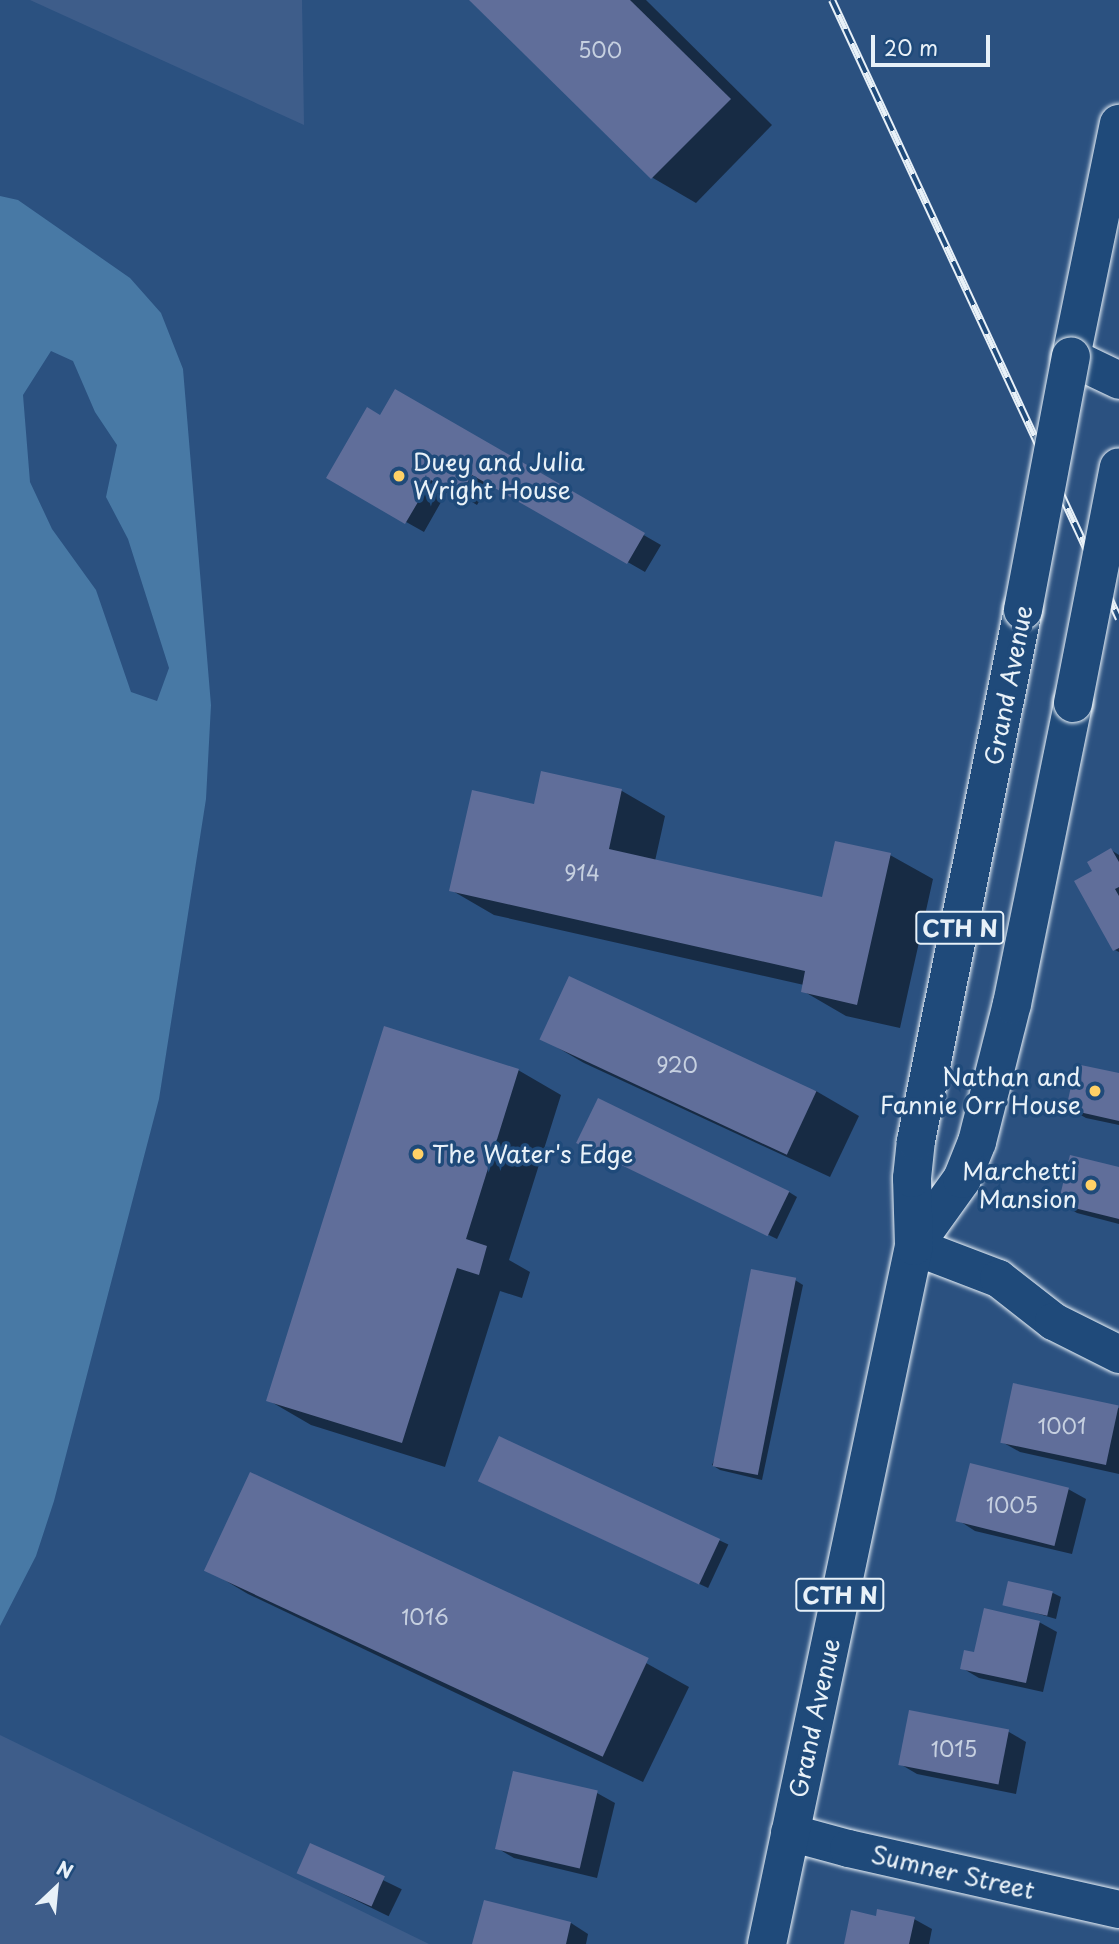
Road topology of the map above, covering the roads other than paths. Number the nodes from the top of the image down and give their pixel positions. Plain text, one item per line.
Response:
1 (1119, 124) edge
2 (1071, 357) junction
3 (1119, 380) edge
4 (1119, 467) edge
5 (914, 1246) junction
6 (1119, 1354) edge
7 (789, 1832) junction
8 (1119, 1909) edge
9 (766, 1944) edge

1 - 2 main road, Grand Avenue / CTH N
2 - 3 street
2 - 5 main road, Grand Avenue / CTH N, bridge
4 - 5 main road, Grand Avenue / CTH N, bridge
5 - 6 street
5 - 7 main road, Grand Avenue / CTH N
7 - 8 street, Sumner Street
7 - 9 main road, Grand Avenue / CTH N

